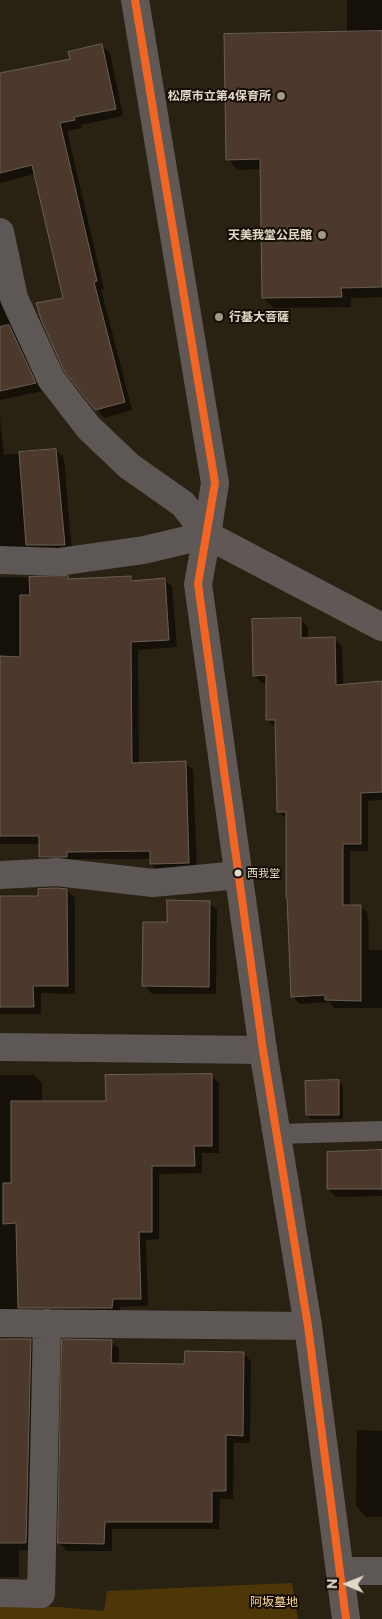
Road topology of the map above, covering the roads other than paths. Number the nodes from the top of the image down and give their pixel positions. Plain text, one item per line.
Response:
1 (135, 0) edge
2 (0, 232) edge
3 (7, 301) edge
4 (208, 535) junction
5 (0, 560) edge
6 (382, 627) edge
7 (0, 875) edge
8 (238, 875) junction
9 (0, 1047) edge
10 (262, 1050) junction
11 (382, 1131) edge
12 (276, 1134) junction
13 (0, 1323) edge
14 (47, 1323) junction
15 (308, 1326) junction
16 (340, 1571) junction
17 (382, 1571) edge
18 (0, 1594) edge
19 (346, 1619) edge

1 - 4 main road
2 - 3 street
3 - 4 street
4 - 5 street
4 - 6 main road
4 - 8 main road
7 - 8 street
8 - 10 main road
9 - 10 street
10 - 12 main road
11 - 12 lane
12 - 15 main road
13 - 14 street
14 - 15 street
14 - 18 street
15 - 16 main road
16 - 17 street
16 - 19 main road

